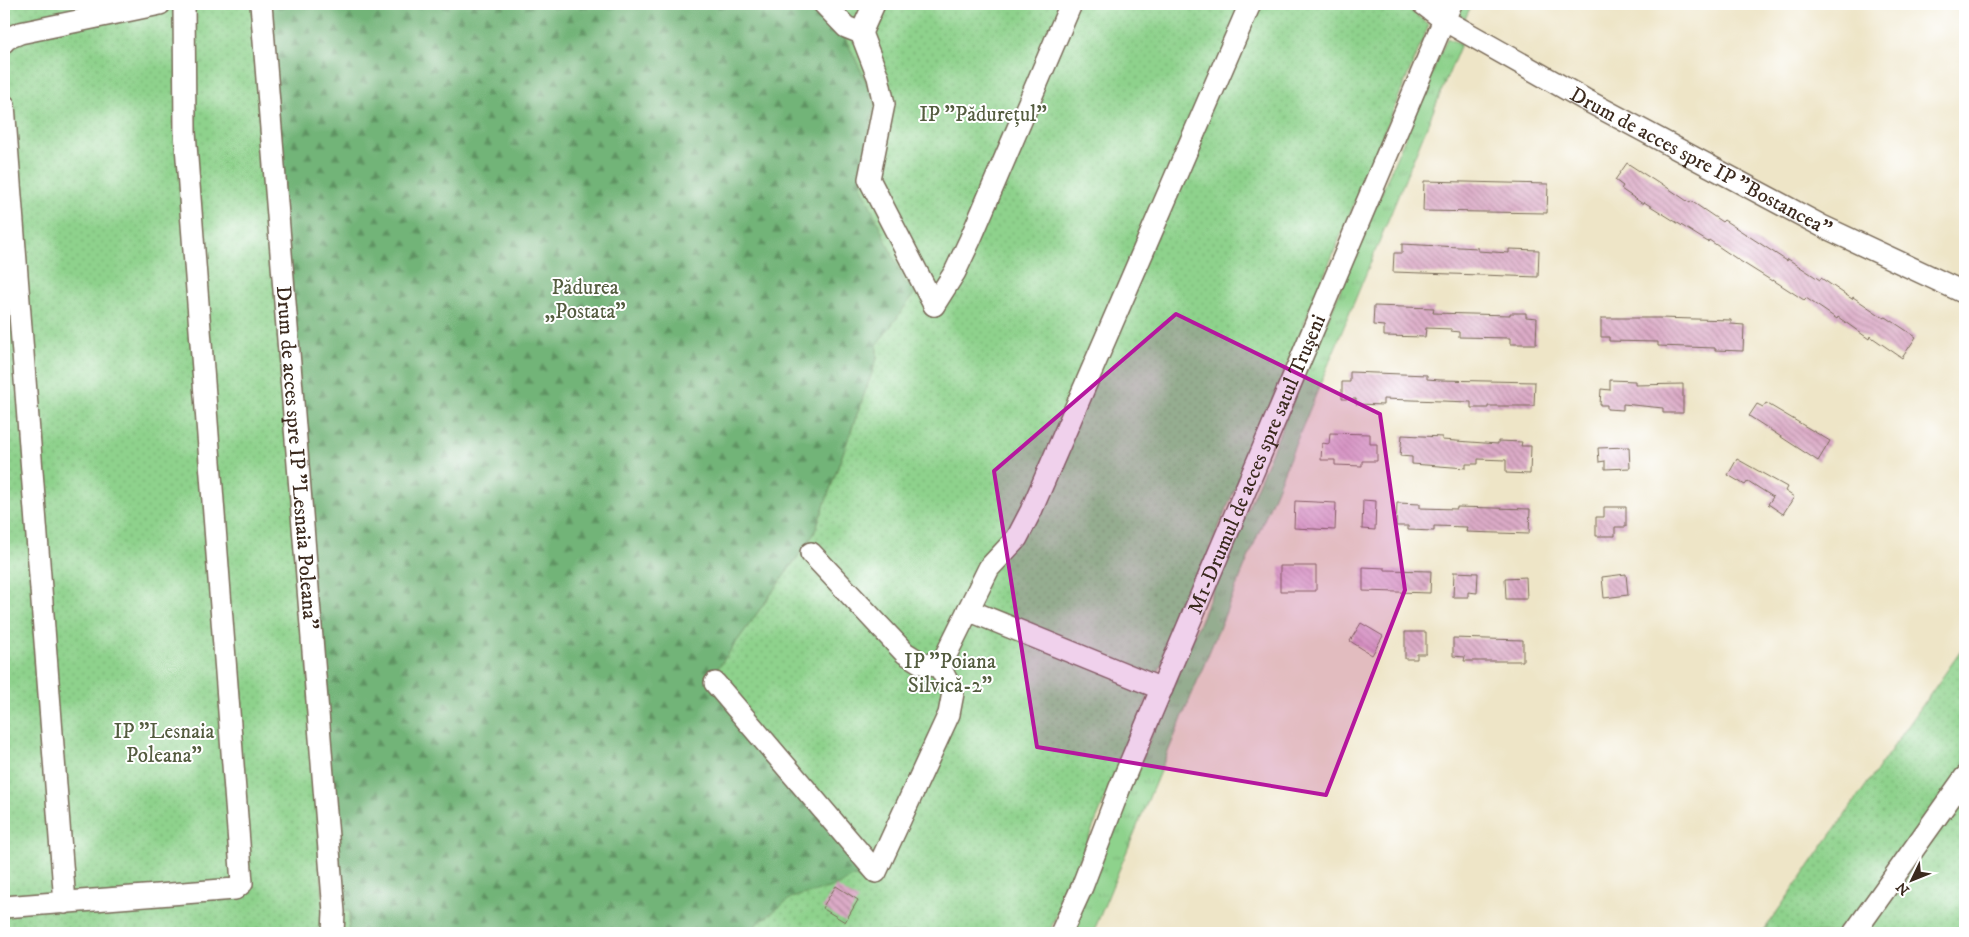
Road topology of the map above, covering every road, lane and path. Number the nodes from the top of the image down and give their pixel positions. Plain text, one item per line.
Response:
1 (160, 4) edge
2 (184, 4) edge
3 (261, 4) edge
4 (824, 4) edge
5 (874, 4) edge
6 (1070, 4) edge
7 (1250, 4) edge
8 (1423, 4) edge
9 (1447, 12) edge
10 (862, 32) junction
11 (4, 42) edge
12 (4, 105) edge
13 (10, 267) edge
14 (1965, 293) edge
15 (811, 553) dead end
16 (968, 610) junction
17 (940, 667) junction
18 (715, 683) dead end
19 (1162, 689) junction
20 (1965, 777) edge
21 (65, 903) junction
22 (4, 907) edge
23 (333, 923) edge
24 (1060, 933) edge
25 (1854, 933) edge

1 - 11 street
2 - 21 street
3 - 23 street, Drum de acces spre IP "Lesnaia Poleana"
4 - 10 street
5 - 10 street
6 - 10 street
7 - 16 street
8 - 9 street
9 - 14 street, Drum de acces spre IP "Bostancea"
9 - 19 street, M1-Drumul de acces spre satul Trușeni
12 - 13 street
13 - 21 street
15 - 17 street
16 - 17 street
16 - 19 street
17 - 18 street
19 - 24 street, M1-Drumul de acces spre satul Trușeni
20 - 25 street
21 - 22 street

